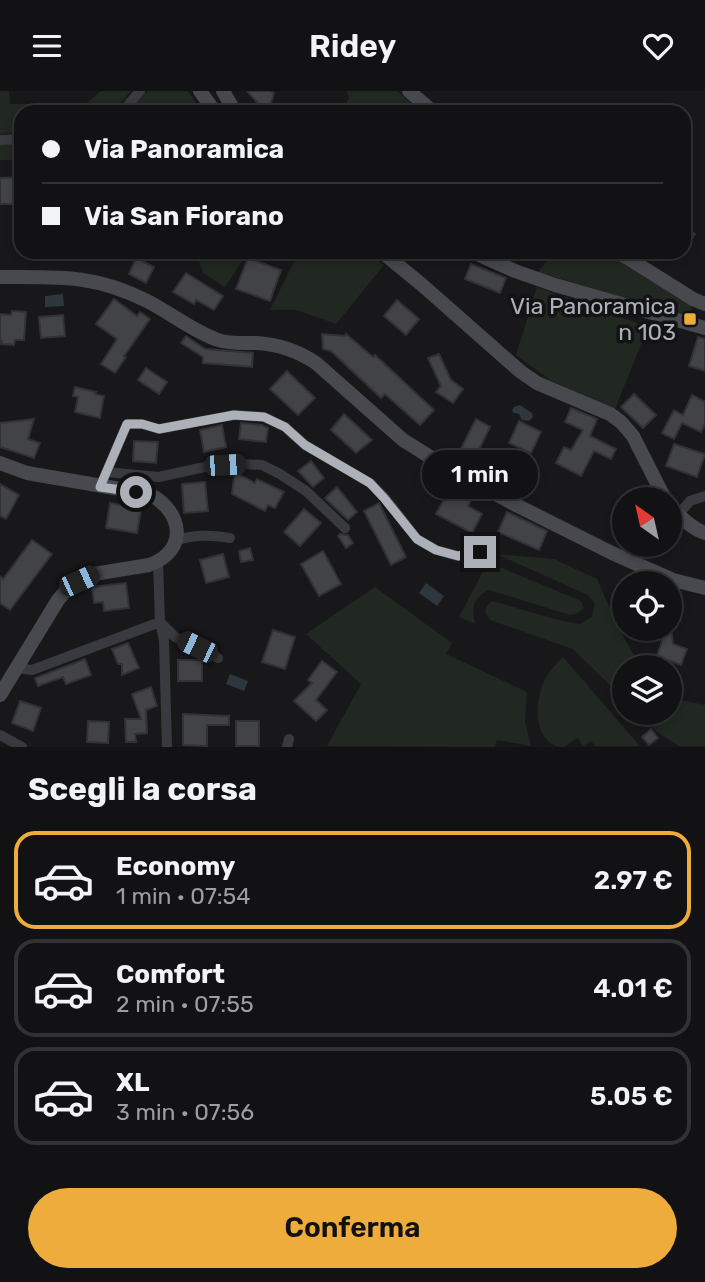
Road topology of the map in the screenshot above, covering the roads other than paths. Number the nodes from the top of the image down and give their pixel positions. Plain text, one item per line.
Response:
1 (140, 91) edge
2 (409, 91) edge
3 (128, 105) edge
4 (425, 105) edge
5 (391, 259) edge
6 (488, 259) edge
7 (629, 259) edge
8 (0, 277) edge
9 (705, 304) edge
10 (705, 328) edge
11 (0, 463) edge
12 (106, 472) junction
13 (100, 487) junction
14 (659, 487) edge
15 (702, 498) edge
16 (682, 506) edge
17 (682, 517) edge
18 (345, 529) dead end
19 (705, 533) edge
20 (230, 538) dead end
21 (175, 541) junction
22 (486, 552) dead end
23 (158, 562) junction
24 (705, 589) edge
25 (160, 622) junction
26 (218, 658) dead end
27 (16, 668) junction
28 (0, 695) edge
29 (0, 736) edge
30 (22, 747) edge
31 (167, 747) edge

1 - 3 street
2 - 4 street
5 - 14 street
6 - 10 street
7 - 9 street
8 - 24 street
11 - 13 street
12 - 13 street
12 - 18 street
12 - 22 street
13 - 21 street
15 - 16 street
17 - 19 street
20 - 21 street
21 - 23 street
23 - 25 street
23 - 27 street
25 - 26 street
25 - 27 street
25 - 31 street
27 - 28 street
29 - 30 street

